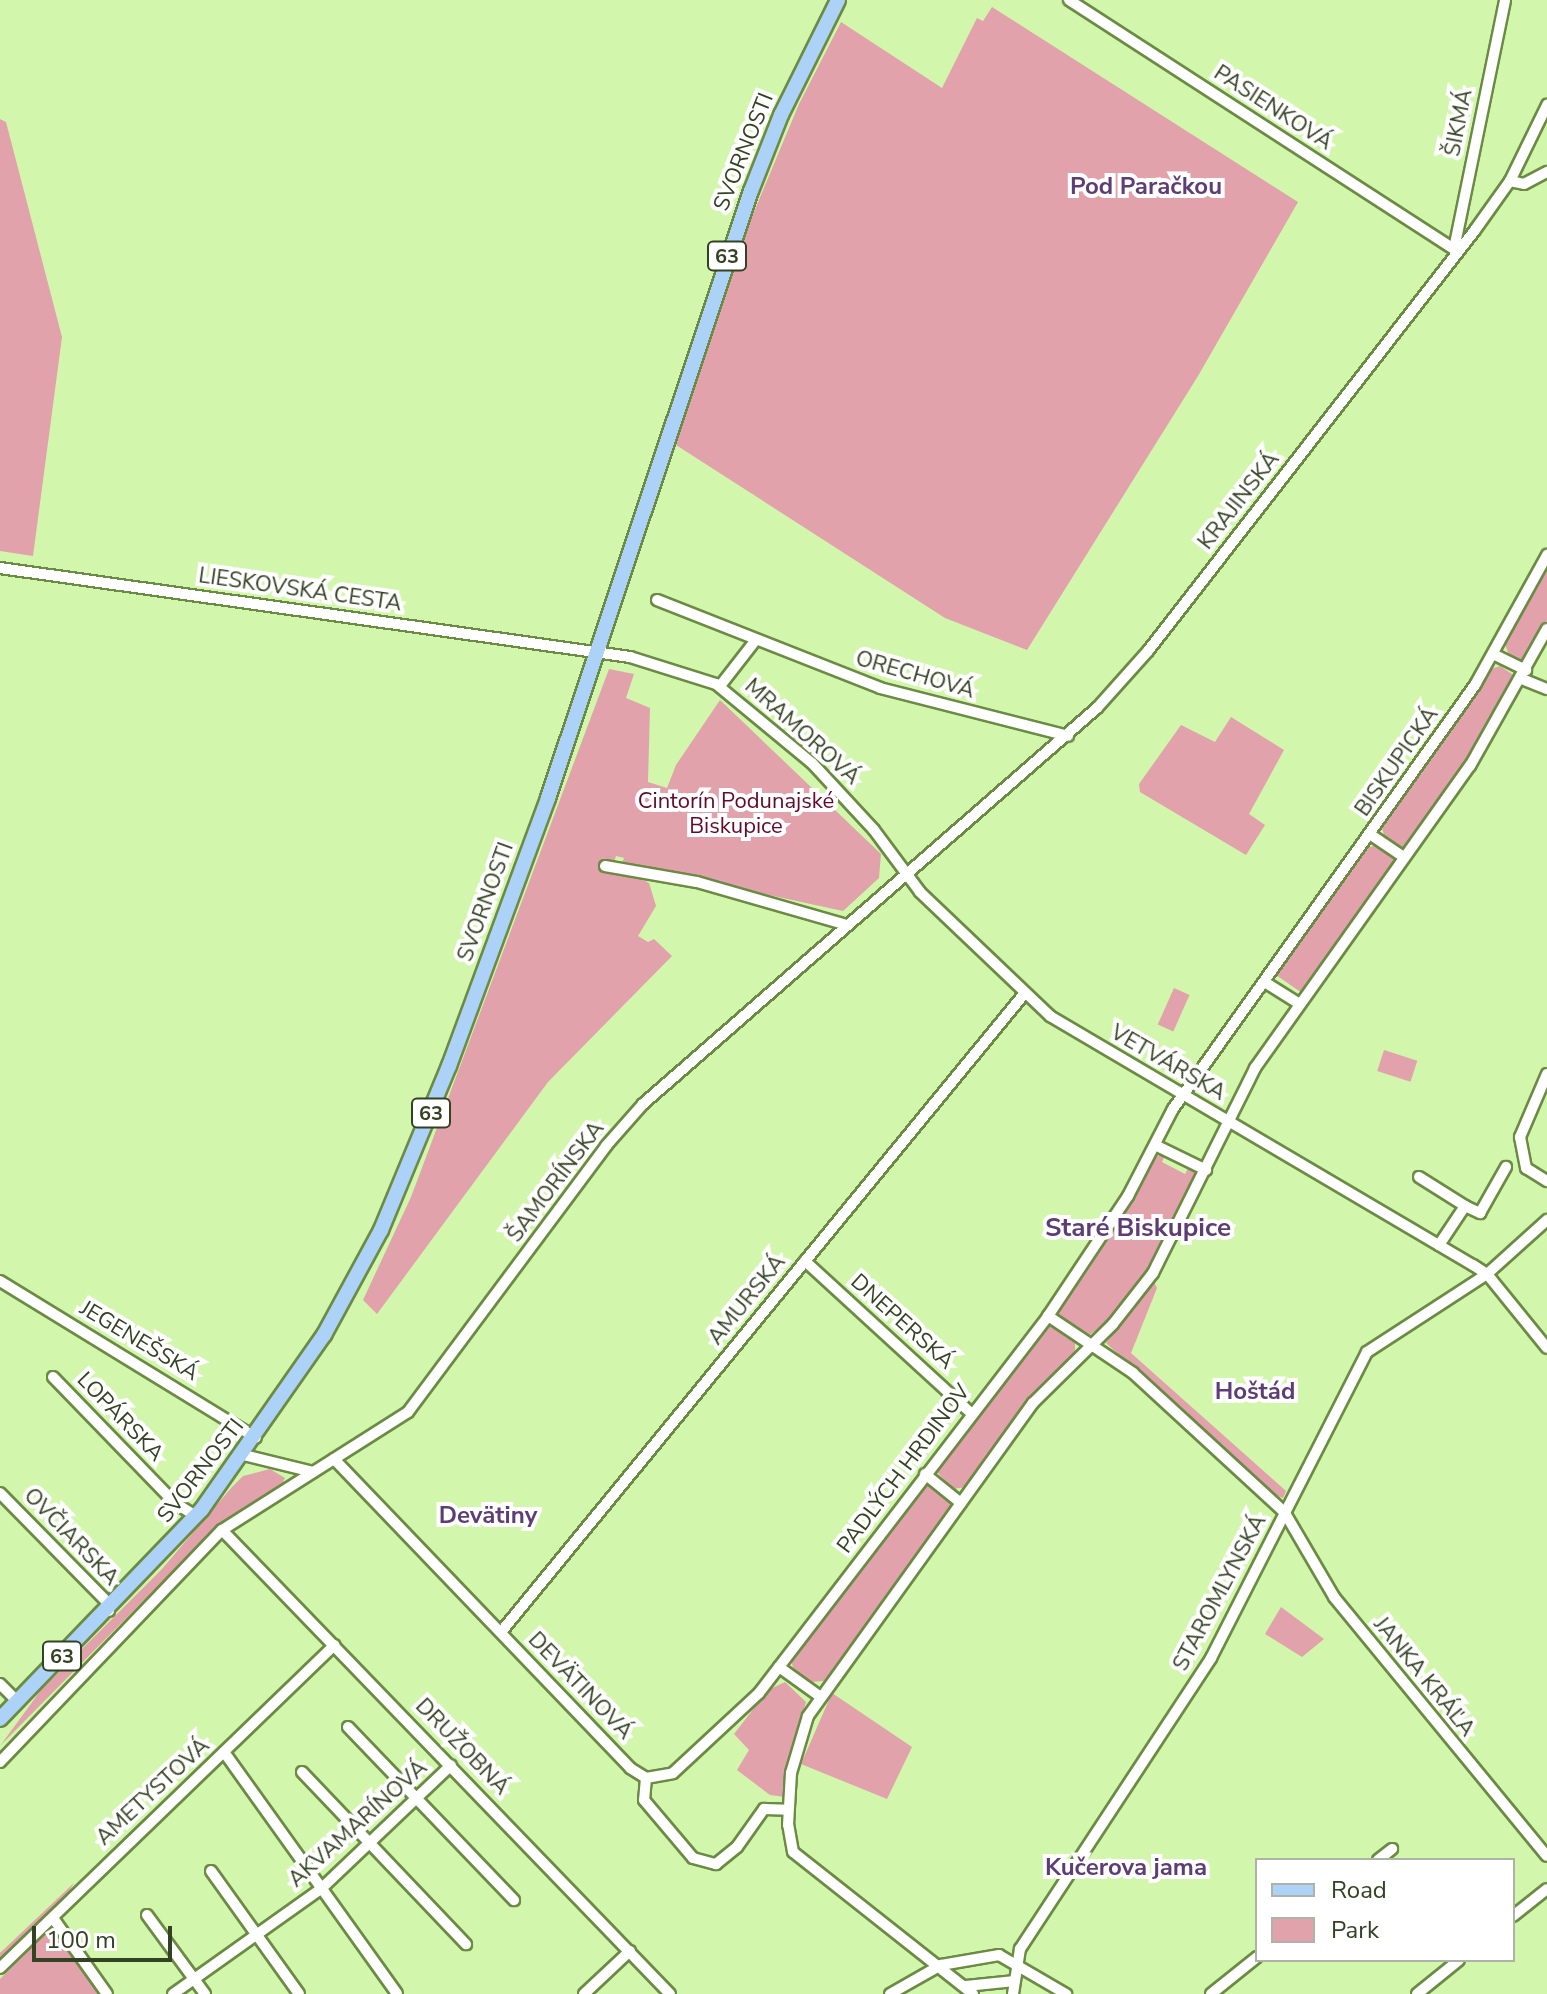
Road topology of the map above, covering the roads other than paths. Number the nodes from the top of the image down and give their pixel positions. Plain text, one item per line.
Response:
1 (838, 0) edge
2 (1069, 0) edge
3 (1505, 0) edge
4 (1547, 105) edge
5 (1547, 172) edge
6 (1510, 181) junction
7 (1456, 251) junction
8 (1547, 555) edge
9 (0, 568) edge
10 (657, 600) dead end
11 (1547, 629) edge
12 (755, 641) junction
13 (594, 652) junction
14 (1493, 654) junction
15 (1524, 674) junction
16 (720, 686) junction
17 (1547, 689) edge
18 (1068, 736) junction
19 (1371, 835) junction
20 (1404, 857) junction
21 (605, 866) dead end
22 (907, 875) junction
23 (847, 925) junction
24 (1266, 983) junction
25 (1025, 993) junction
26 (1299, 1004) junction
27 (1547, 1074) edge
28 (1184, 1095) junction
29 (1228, 1120) junction
30 (1155, 1145) junction
31 (1506, 1167) dead end
32 (1206, 1170) junction
33 (1419, 1177) dead end
34 (1547, 1181) edge
35 (1465, 1206) junction
36 (1547, 1220) edge
37 (1439, 1245) junction
38 (805, 1261) junction
39 (1487, 1274) junction
40 (0, 1281) edge
41 (1048, 1316) junction
42 (1090, 1345) junction
43 (1547, 1348) edge
44 (53, 1377) dead end
45 (971, 1413) junction
46 (256, 1438) junction
47 (244, 1455) junction
48 (334, 1459) junction
49 (313, 1472) junction
50 (925, 1474) junction
51 (0, 1493) edge
52 (961, 1503) junction
53 (1285, 1513) junction
54 (196, 1516) junction
55 (222, 1530) junction
56 (109, 1611) junction
57 (501, 1632) junction
58 (335, 1645) junction
59 (779, 1667) junction
60 (0, 1684) edge
61 (818, 1695) junction
62 (16, 1700) junction
63 (0, 1719) edge
64 (348, 1727) dead end
65 (224, 1752) junction
66 (0, 1762) edge
67 (451, 1765) junction
68 (302, 1772) dead end
69 (646, 1778) junction
70 (417, 1798) junction
71 (788, 1810) junction
72 (369, 1843) junction
73 (1392, 1849) dead end
74 (1547, 1856) edge
75 (1381, 1858) edge
76 (211, 1871) dead end
77 (322, 1888) junction
78 (1547, 1889) edge
79 (514, 1900) dead end
80 (1515, 1914) edge
81 (147, 1915) dead end
82 (53, 1918) junction
83 (256, 1934) junction
84 (466, 1944) dead end
85 (630, 1951) junction
86 (1255, 1959) edge
87 (1457, 1962) edge
88 (1016, 1963) junction
89 (941, 1965) junction
90 (0, 1968) edge
91 (194, 1979) junction
92 (1015, 1981) junction
93 (970, 1990) edge
94 (107, 1994) edge
95 (173, 1994) edge
96 (205, 1994) edge
97 (299, 1994) edge
98 (397, 1994) edge
99 (584, 1994) edge
100 (670, 1994) edge
101 (890, 1994) edge
102 (1013, 1994) edge
103 (1066, 1994) edge
104 (1211, 1994) edge
105 (1417, 1994) edge

1 - 13 main road, SVORNOSTI / 63
2 - 7 street, PASIENKOVÁ
3 - 7 street, ŠIKMÁ
4 - 6 street, KRAJINSKÁ
5 - 6 street
6 - 7 street, KRAJINSKÁ
7 - 18 street, KRAJINSKÁ
8 - 14 street, BISKUPICKÁ
9 - 13 street, LIESKOVSKÁ CESTA
10 - 12 street, ORECHOVÁ
11 - 15 street
12 - 16 street
12 - 18 street, ORECHOVÁ
13 - 16 street, MRAMOROVÁ
13 - 46 main road, SVORNOSTI / 63
14 - 15 street
14 - 19 street, BISKUPICKÁ
15 - 17 street
15 - 20 street
16 - 22 street, MRAMOROVÁ
18 - 22 street, KRAJINSKÁ
19 - 20 street
19 - 24 street, BISKUPICKÁ
20 - 26 street
21 - 23 street
22 - 23 street, ŠAMORÍNSKA
22 - 25 street, VETVÁRSKA
23 - 48 street, ŠAMORÍNSKA
24 - 26 street
24 - 28 street, BISKUPICKÁ
25 - 28 street, VETVÁRSKA
25 - 38 street, AMURSKÁ
26 - 29 street
27 - 34 street
28 - 29 street, VETVÁRSKA
28 - 30 street, PADLÝCH HRDINOV
29 - 32 street
29 - 37 street, VETVÁRSKA
30 - 32 street
30 - 41 street, PADLÝCH HRDINOV
31 - 35 street
32 - 42 street
33 - 35 street
35 - 37 street
36 - 39 street, STAROMLYNSKÁ
37 - 39 street, VETVÁRSKA
38 - 45 street, DNEPERSKÁ
38 - 57 street, AMURSKÁ
39 - 43 street, VETVÁRSKA
39 - 53 street, STAROMLYNSKÁ
40 - 46 street, JEGENEŠSKÁ
41 - 42 street, JANKA KRÁĽA
41 - 45 street, PADLÝCH HRDINOV
42 - 52 street
42 - 53 street, JANKA KRÁĽA
44 - 54 street, LOPÁRSKA
45 - 50 street, PADLÝCH HRDINOV
46 - 47 main road, SVORNOSTI / 63
47 - 49 street
47 - 54 main road, SVORNOSTI / 63
48 - 49 street, ŠAMORÍNSKA
48 - 57 street, DEVÄTINOVÁ
49 - 55 street, ŠAMORÍNSKA
50 - 52 street
50 - 59 street, PADLÝCH HRDINOV
51 - 56 street, OVČIARSKA
52 - 61 street
53 - 74 street, JANKA KRÁĽA
53 - 88 street, STAROMLYNSKÁ
54 - 56 main road, SVORNOSTI / 63
55 - 58 street, DRUŽOBNÁ
55 - 66 street, ŠAMORÍNSKA
56 - 62 main road, SVORNOSTI / 63
57 - 69 street, DEVÄTINOVÁ
58 - 65 street, AMETYSTOVÁ
58 - 67 street, DRUŽOBNÁ
59 - 61 street
59 - 69 street, PADLÝCH HRDINOV
60 - 62 street
61 - 71 street
62 - 63 main road, SVORNOSTI / 63
64 - 70 street
65 - 77 street
65 - 82 street, AMETYSTOVÁ
67 - 70 street, AKVAMARÍNOVÁ
67 - 85 street, DRUŽOBNÁ
68 - 72 street
69 - 71 street
70 - 72 street, AKVAMARÍNOVÁ
70 - 79 street
71 - 89 street
72 - 77 street, AKVAMARÍNOVÁ
72 - 84 street
73 - 75 street
76 - 83 street
77 - 83 street, AKVAMARÍNOVÁ
77 - 98 street
78 - 80 street
81 - 91 street
82 - 90 street, AMETYSTOVÁ
82 - 94 street
83 - 91 street, AKVAMARÍNOVÁ
83 - 97 street
85 - 99 street
85 - 100 street, DRUŽOBNÁ
86 - 104 street
87 - 105 street
88 - 89 street
88 - 92 street
88 - 103 street
89 - 93 street
89 - 101 street
91 - 95 street, AKVAMARÍNOVÁ
91 - 96 street
92 - 93 street
92 - 102 street

